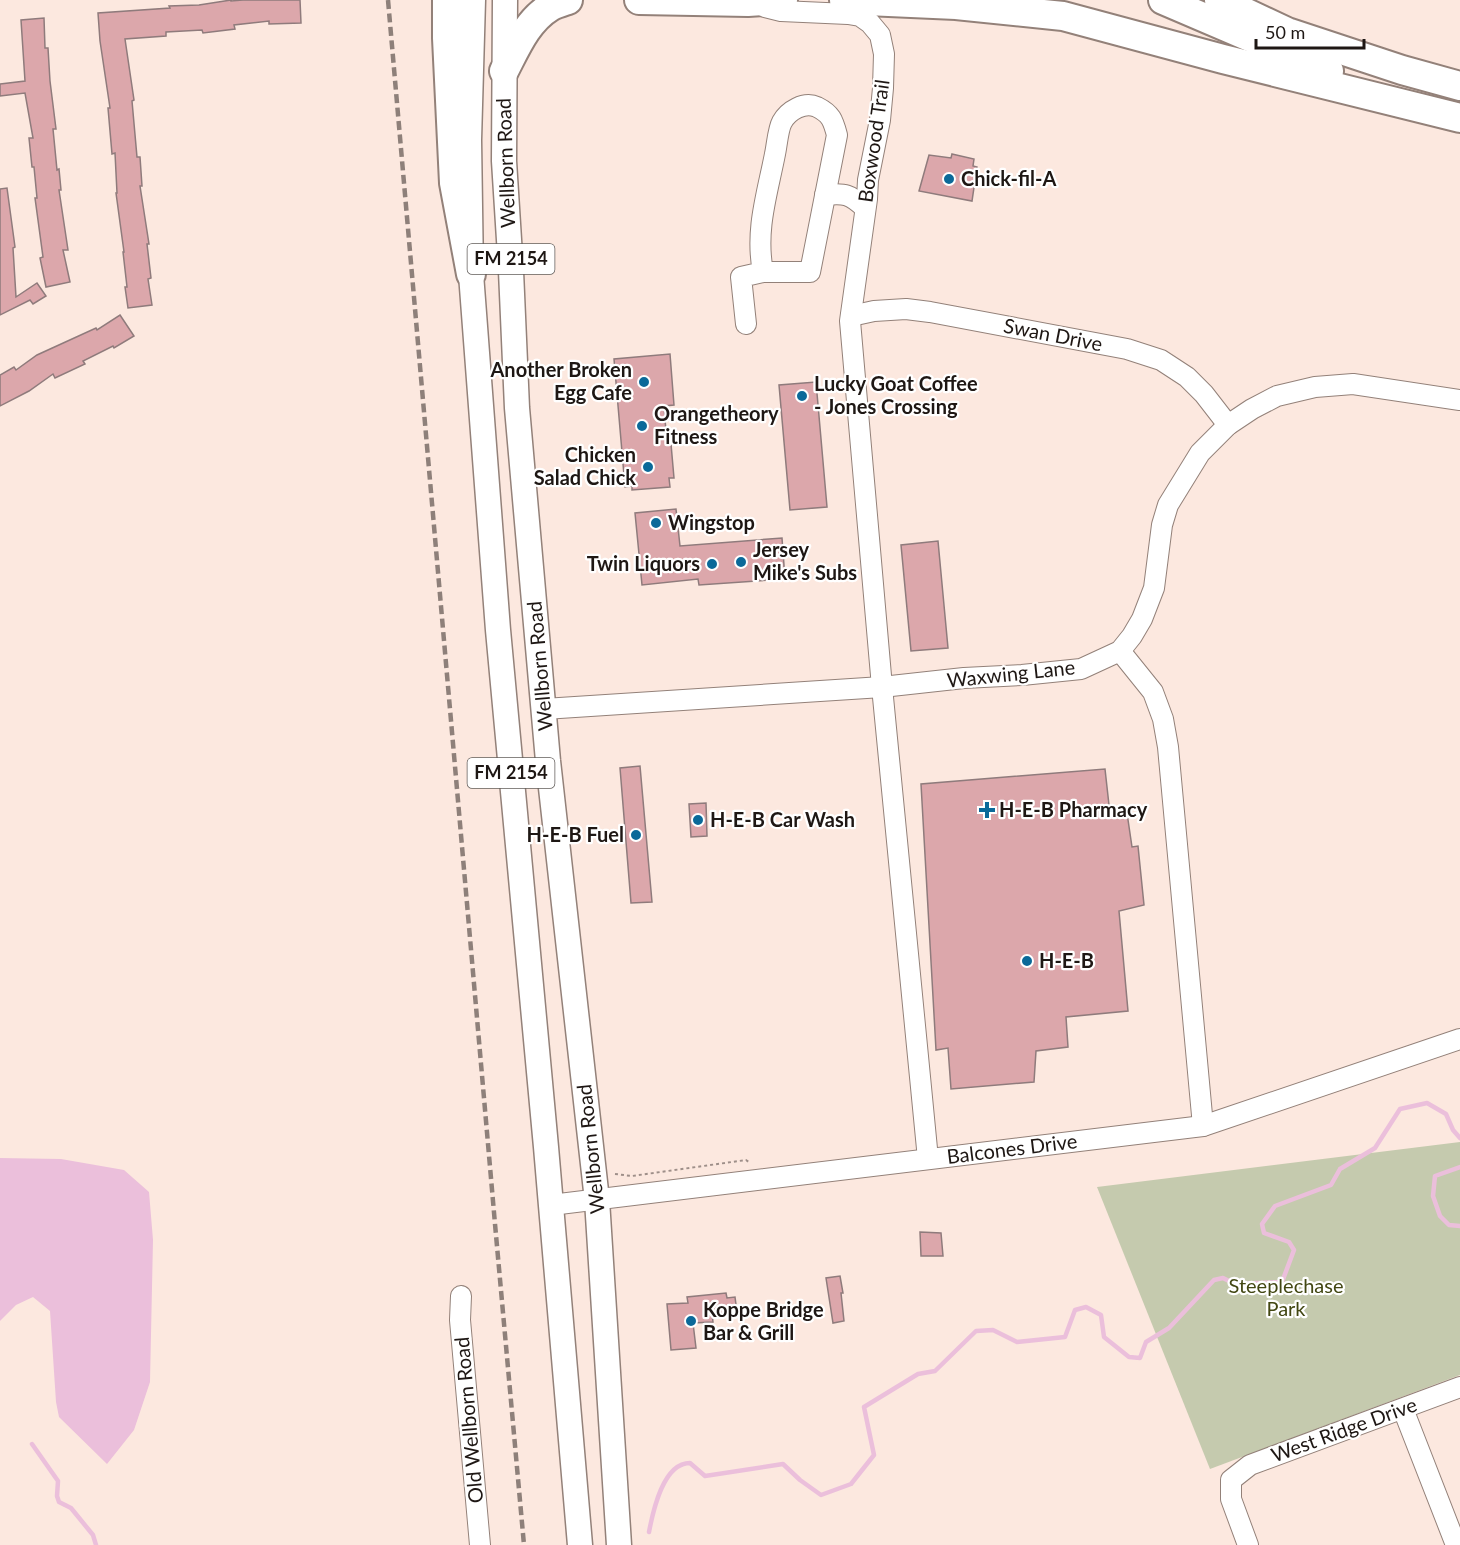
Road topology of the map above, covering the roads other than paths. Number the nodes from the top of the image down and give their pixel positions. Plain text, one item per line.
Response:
1 (447, 0) edge
2 (473, 0) edge
3 (505, 0) edge
4 (568, 0) edge
5 (639, 0) edge
6 (783, 0) edge
7 (844, 0) edge
8 (1163, 0) edge
9 (1219, 0) edge
10 (748, 2) junction
11 (504, 71) junction
12 (1460, 86) edge
13 (1460, 117) edge
14 (825, 195) junction
15 (866, 202) junction
16 (763, 272) junction
17 (471, 273) junction
18 (851, 316) junction
19 (746, 324) dead end
20 (1460, 400) edge
21 (1228, 425) junction
22 (1120, 651) junction
23 (882, 687) junction
24 (544, 709) junction
25 (1460, 1039) edge
26 (1203, 1126) junction
27 (928, 1159) junction
28 (597, 1200) junction
29 (551, 1205) junction
30 (461, 1296) dead end
31 (1460, 1387) edge
32 (1403, 1409) junction
33 (480, 1545) edge
34 (580, 1545) edge
35 (619, 1545) edge
36 (1248, 1545) edge
37 (1456, 1545) edge

1 - 17 highway
2 - 17 main road, Wellborn Road / FM 2154
3 - 11 main road, Wellborn Road / FM 2154
4 - 11 highway
5 - 10 highway
6 - 10 highway
7 - 13 highway
8 - 13 highway
9 - 12 highway
10 - 15 street, Boxwood Trail
11 - 24 main road, Wellborn Road / FM 2154
14 - 15 street
14 - 16 street
14 - 16 street
15 - 18 street, Boxwood Trail
16 - 19 street
17 - 29 main road, Wellborn Road / FM 2154
18 - 21 street, Swan Drive
18 - 23 street, Boxwood Trail
20 - 21 street
21 - 22 street
22 - 23 street, Waxwing Lane
22 - 26 street
23 - 24 street, Waxwing Lane
23 - 27 street, Boxwood Trail
24 - 28 main road, Wellborn Road / FM 2154
25 - 26 street, Balcones Drive
26 - 27 street, Balcones Drive
27 - 28 street, Balcones Drive
28 - 29 street, Balcones Drive
28 - 35 main road, Wellborn Road / FM 2154
29 - 34 main road, Wellborn Road / FM 2154
30 - 33 street, Old Wellborn Road
31 - 32 street, West Ridge Drive
32 - 36 street, West Ridge Drive
32 - 37 street

